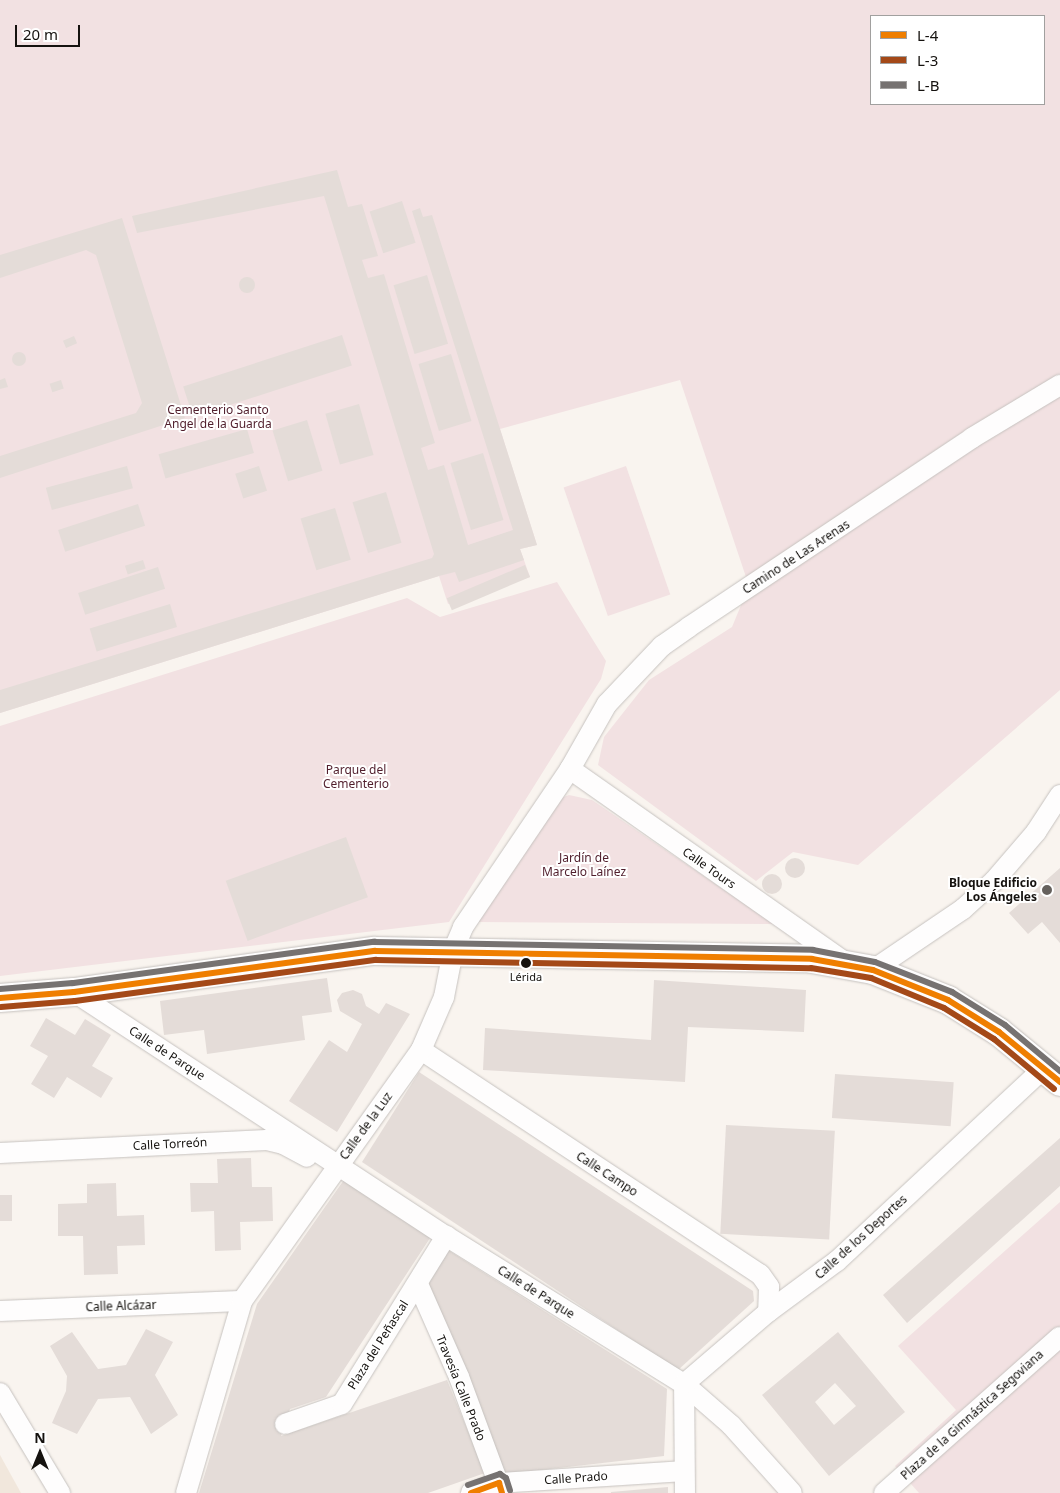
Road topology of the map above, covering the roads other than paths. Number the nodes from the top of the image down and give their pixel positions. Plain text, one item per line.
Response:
1 (1060, 385) edge
2 (570, 769) junction
3 (1060, 795) edge
4 (453, 951) junction
5 (861, 967) junction
6 (74, 992) junction
7 (0, 998) edge
8 (421, 1050) junction
9 (1052, 1074) edge
10 (261, 1114) junction
11 (258, 1140) junction
12 (0, 1153) edge
13 (336, 1167) junction
14 (446, 1236) junction
15 (418, 1284) junction
16 (242, 1301) junction
17 (0, 1311) edge
18 (768, 1312) junction
19 (1060, 1337) edge
20 (684, 1384) junction
21 (0, 1393) edge
22 (285, 1424) dead end
23 (683, 1471) junction
24 (500, 1488) edge
25 (60, 1493) edge
26 (186, 1493) edge
27 (471, 1493) edge
28 (685, 1493) edge
29 (792, 1493) edge
30 (884, 1493) edge

1 - 2 street, Camino de Las Arenas
2 - 4 street, Calle de la Luz
2 - 5 street, Calle Tours
3 - 5 street
4 - 5 street
4 - 6 street
4 - 8 street, Calle de la Luz
5 - 9 street
6 - 7 street
6 - 10 street, Calle de Parque
8 - 13 street, Calle de la Luz
8 - 18 street, Calle Campo
9 - 18 street, Calle de los Deportes
10 - 11 street
10 - 13 street, Calle de Parque
11 - 12 street, Calle Torreón
11 - 13 street, Calle Torreón
13 - 14 street, Calle de Parque
13 - 16 street, Calle de la Luz
14 - 15 street, Plaza del Peñascal
14 - 20 street, Calle de Parque
15 - 22 street, Plaza del Peñascal
15 - 24 street, Travesía Calle Prado
16 - 17 street, Calle Alcázar
16 - 26 street, Calle de la Luz
18 - 20 street, Calle de los Deportes
19 - 30 street, Plaza de la Gimnástica Segoviana
20 - 23 street
20 - 29 street, Calle de Parque
21 - 25 street
23 - 24 street, Calle Prado
23 - 28 street
24 - 27 street, Calle Prado

